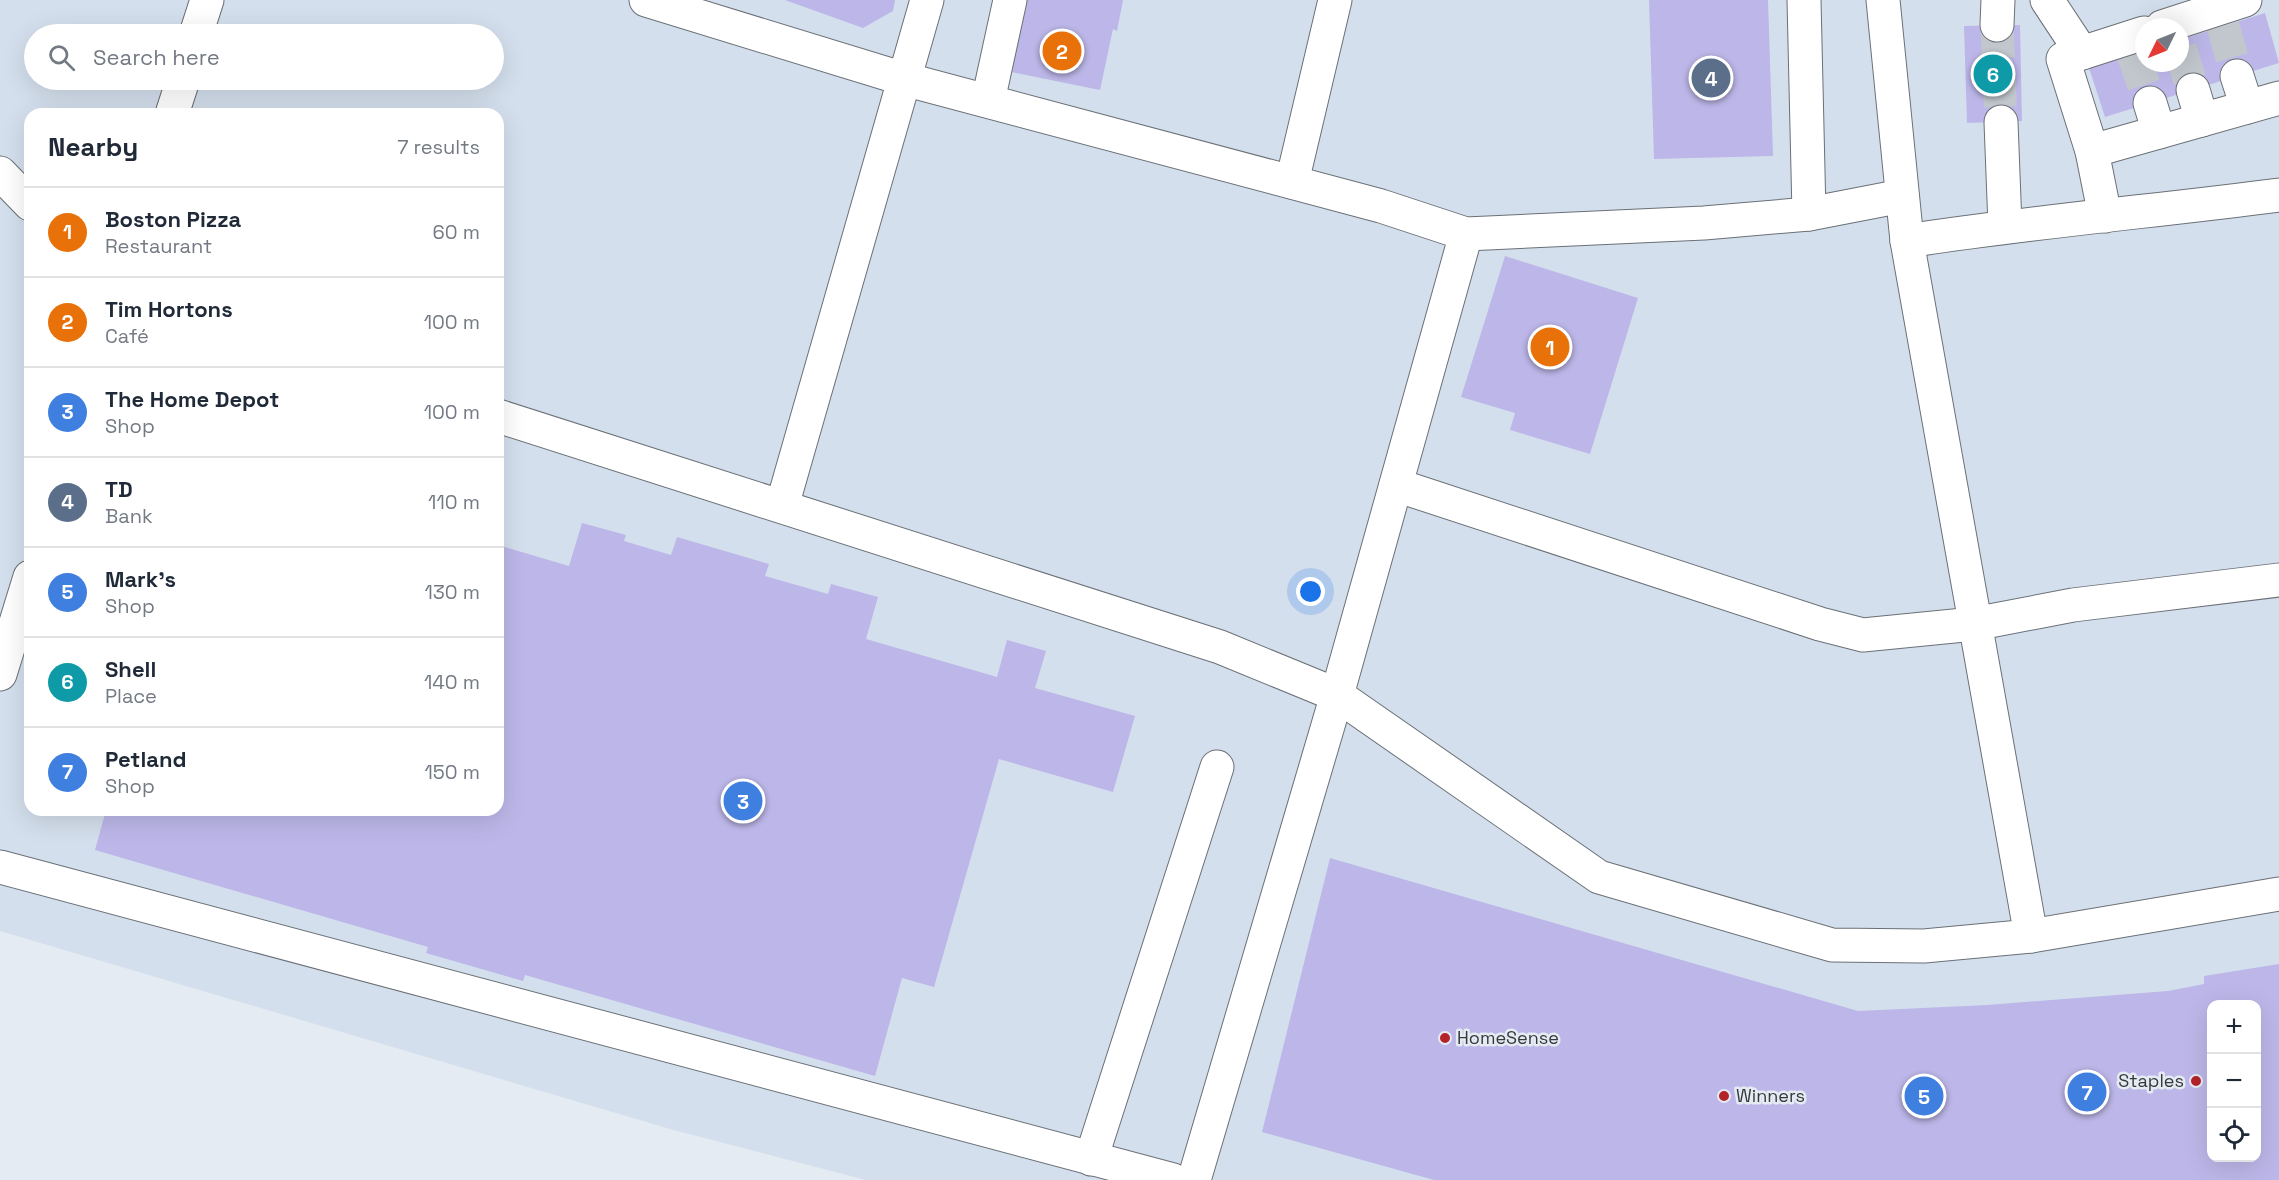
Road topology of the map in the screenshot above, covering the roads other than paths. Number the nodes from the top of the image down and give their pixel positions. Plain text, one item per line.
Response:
1 (207, 0) edge
2 (645, 0) edge
3 (927, 0) edge
4 (1010, 0) edge
5 (1335, 0) edge
6 (1804, 0) edge
7 (1883, 0) edge
8 (2047, 0) edge
9 (2229, 12) edge
10 (199, 24) edge
11 (2189, 24) edge
12 (2135, 39) edge
13 (2082, 53) junction
14 (2237, 76) tunnel mouth
15 (904, 79) junction
16 (180, 90) edge
17 (2279, 98) edge
18 (988, 101) junction
19 (2247, 107) junction
20 (174, 108) edge
21 (2001, 122) tunnel mouth
22 (2092, 151) junction
23 (0, 173) edge
24 (1292, 182) junction
25 (2279, 195) edge
26 (1902, 196) junction
27 (24, 198) edge
28 (1809, 214) junction
29 (2105, 216) junction
30 (2005, 226) junction
31 (1467, 234) junction
32 (1907, 241) junction
33 (504, 423) edge
34 (1396, 485) junction
35 (782, 506) junction
36 (2279, 580) edge
37 (24, 596) edge
38 (1974, 624) junction
39 (0, 674) edge
40 (1336, 695) junction
41 (1217, 767) dead end
42 (0, 867) edge
43 (2279, 894) edge
44 (2031, 936) junction
45 (1091, 1159) junction
46 (1173, 1180) edge
47 (1194, 1180) edge

1 - 10 lane
2 - 15 lane
3 - 15 lane
4 - 18 lane
5 - 24 lane
6 - 28 lane
7 - 26 lane
8 - 13 lane
9 - 11 lane
12 - 13 lane
13 - 22 lane
14 - 19 lane
15 - 18 lane
15 - 35 lane
16 - 20 lane
17 - 19 lane
18 - 24 lane
19 - 22 lane
21 - 30 lane
22 - 29 lane
23 - 27 lane
24 - 31 lane
25 - 29 lane
26 - 28 lane
26 - 32 lane
28 - 31 lane
29 - 30 lane
30 - 32 lane
31 - 34 lane
32 - 38 lane
33 - 35 lane
34 - 38 lane
34 - 40 lane
35 - 40 lane
36 - 38 lane
37 - 39 lane
38 - 44 lane
40 - 44 lane
40 - 47 lane
41 - 45 lane
42 - 45 lane
43 - 44 lane
45 - 46 lane

